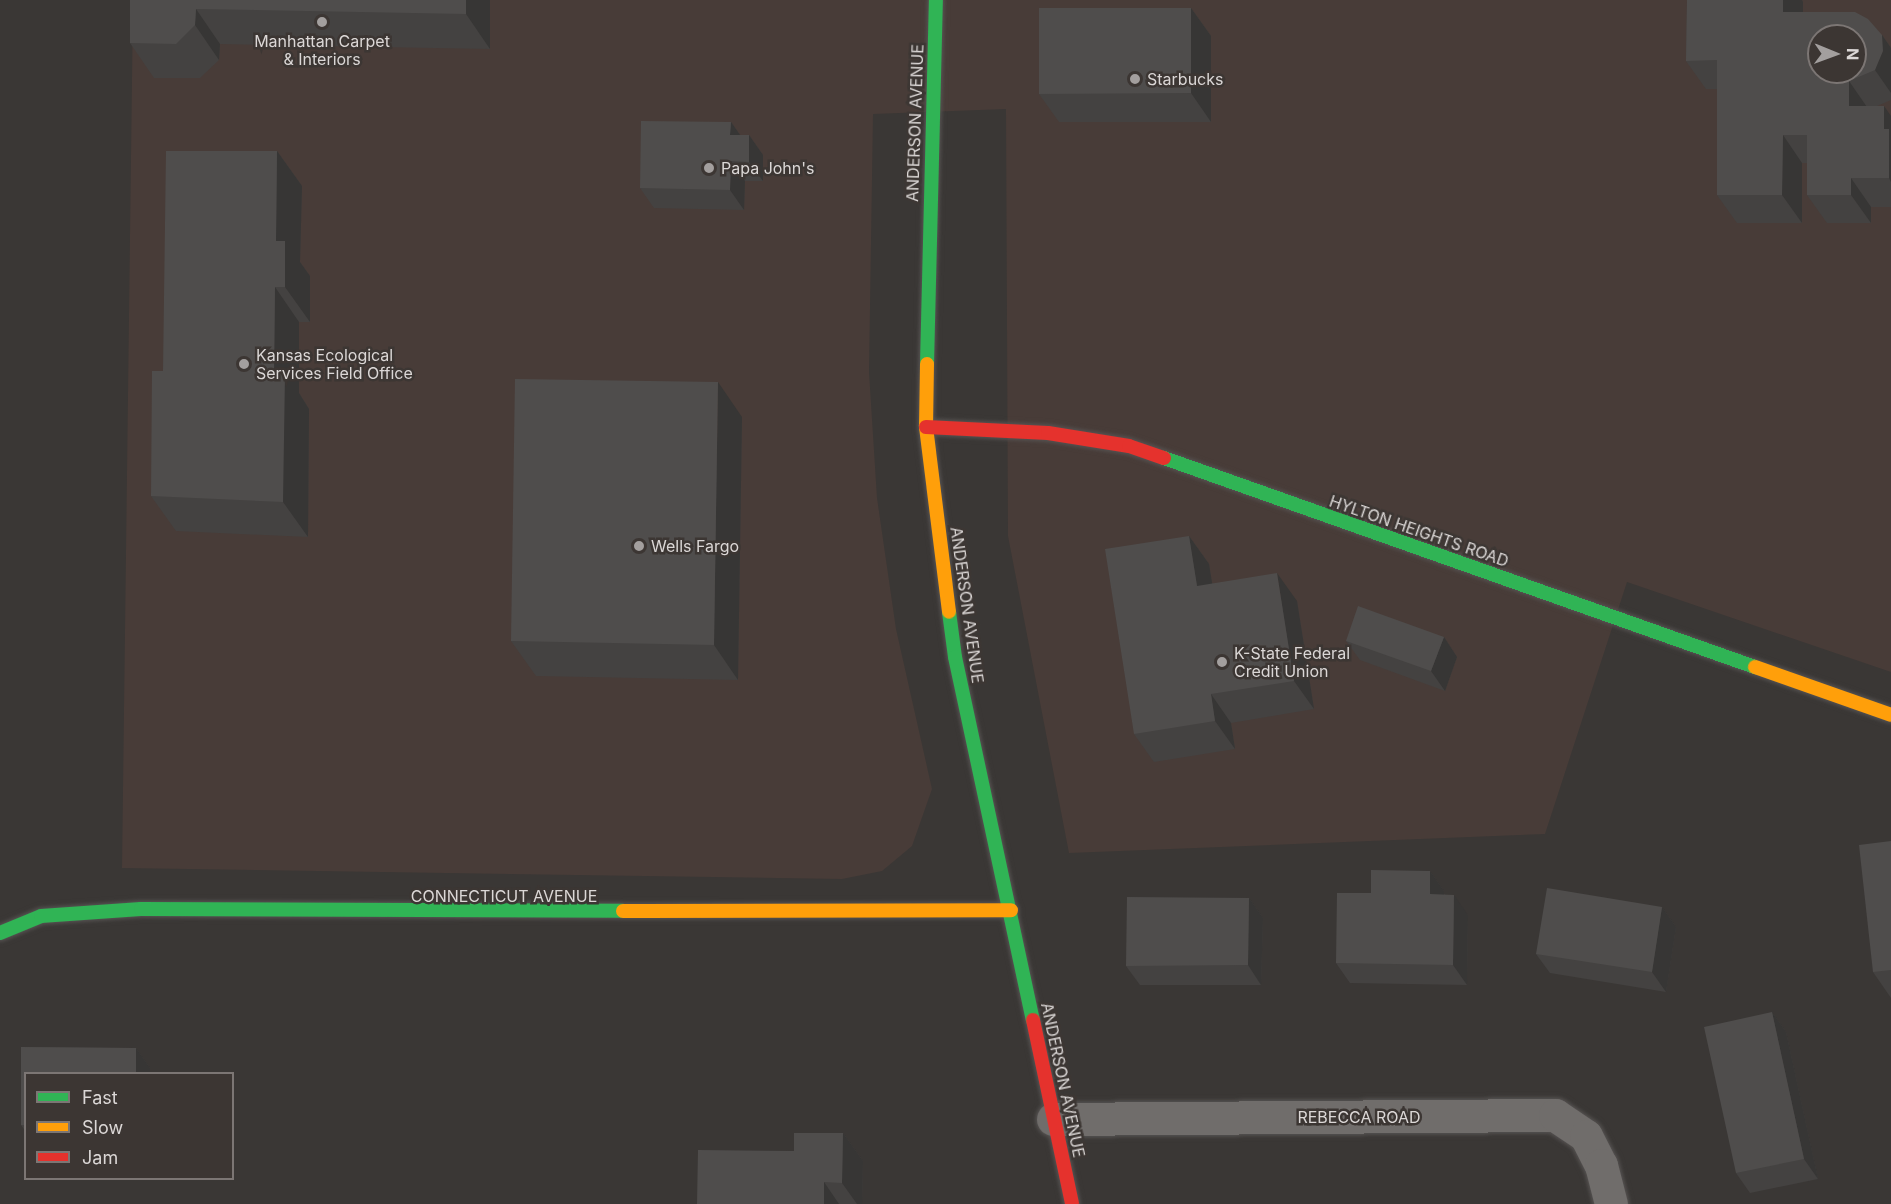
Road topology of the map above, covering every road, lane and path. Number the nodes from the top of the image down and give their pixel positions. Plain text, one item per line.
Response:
1 (936, 0) edge
2 (926, 427) junction
3 (1891, 716) edge
4 (1011, 910) junction
5 (0, 933) edge
6 (1053, 1119) junction
7 (1072, 1204) edge
8 (1611, 1204) edge

1 - 2 street, ANDERSON AVENUE
2 - 3 street, HYLTON HEIGHTS ROAD
2 - 4 street, ANDERSON AVENUE
4 - 5 street, CONNECTICUT AVENUE
4 - 6 street, ANDERSON AVENUE
6 - 7 street, ANDERSON AVENUE
6 - 8 street, REBECCA ROAD

